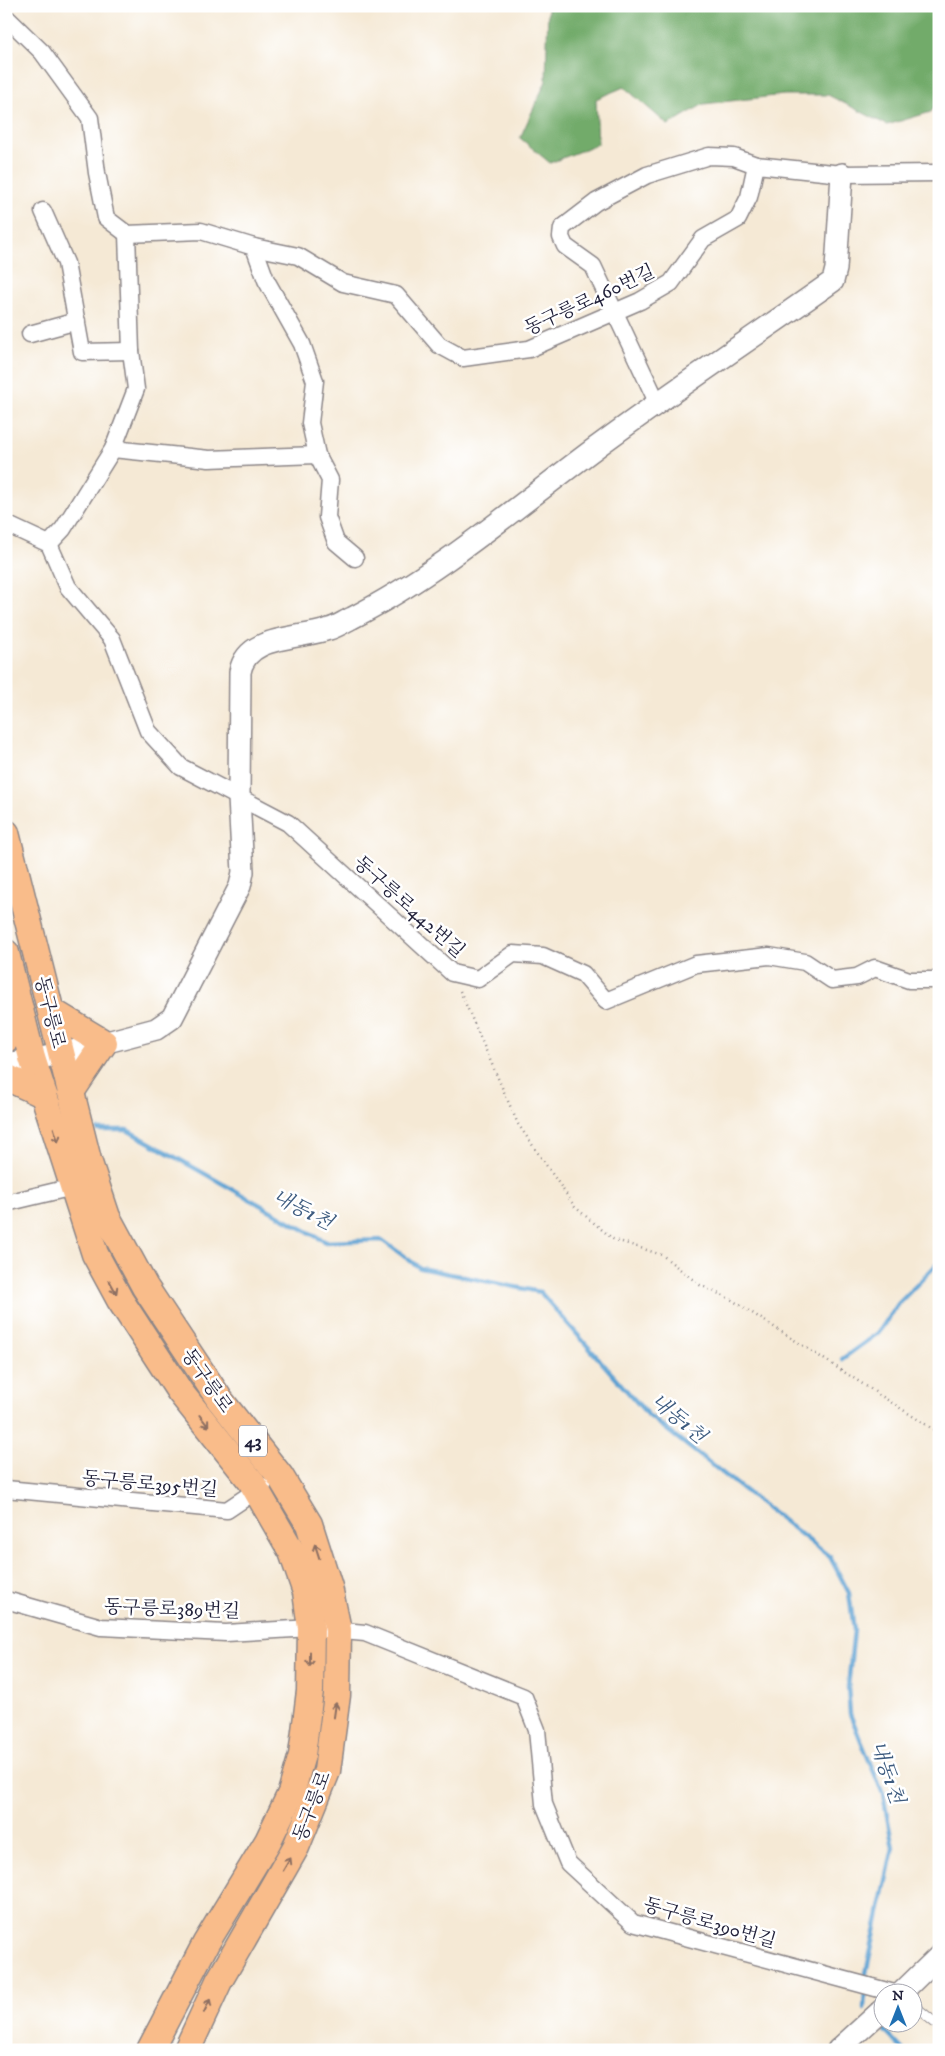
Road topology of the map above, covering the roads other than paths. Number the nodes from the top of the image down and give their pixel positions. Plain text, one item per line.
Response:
1 (10, 6) edge
2 (6, 8) edge
3 (6, 17) edge
4 (756, 165) junction
5 (939, 173) edge
6 (842, 174) junction
7 (43, 211) dead end
8 (127, 234) junction
9 (254, 246) junction
10 (616, 312) junction
11 (77, 321) junction
12 (30, 334) dead end
13 (132, 351) junction
14 (658, 404) junction
15 (113, 449) junction
16 (317, 455) junction
17 (6, 524) edge
18 (48, 544) junction
19 (356, 558) dead end
20 (239, 798) junction
21 (6, 833) edge
22 (6, 953) edge
23 (939, 980) edge
24 (20, 1009) junction
25 (51, 1011) junction
26 (6, 1039) edge
27 (104, 1043) junction
28 (62, 1054) junction
29 (32, 1058) junction
30 (6, 1064) edge
31 (6, 1077) edge
32 (71, 1092) junction
33 (44, 1095) junction
34 (73, 1186) junction
35 (6, 1203) edge
36 (280, 1476) junction
37 (6, 1489) edge
38 (257, 1490) junction
39 (6, 1600) edge
40 (311, 1628) junction
41 (338, 1630) junction
42 (939, 1956) edge
43 (910, 1984) edge
44 (872, 1994) edge
45 (872, 2010) edge
46 (922, 2012) edge
47 (939, 2026) edge
48 (150, 2050) edge
49 (187, 2050) edge
50 (838, 2050) edge

1 - 2 street
3 - 8 street
4 - 6 street
4 - 10 street, 동구릉로460번길
4 - 10 street
5 - 6 street
6 - 14 street
7 - 11 street
8 - 9 street, 동구릉로460번길
8 - 13 street
9 - 10 street, 동구릉로460번길
9 - 16 street
10 - 14 street
11 - 12 street
11 - 13 street
13 - 15 street
14 - 20 street
15 - 16 street
15 - 18 street
16 - 19 street
17 - 18 street
18 - 20 street, 동구릉로442번길
20 - 23 street, 동구릉로442번길
20 - 27 street
21 - 25 main road, 동구릉로 / 43
22 - 24 main road, 동구릉로 / 43
24 - 26 main road
24 - 29 main road, 동구릉로 / 43
25 - 27 main road
25 - 28 main road, 동구릉로 / 43
27 - 28 street
27 - 32 main road
28 - 29 street
28 - 32 main road, 동구릉로 / 43
29 - 30 street
29 - 33 main road, 동구릉로 / 43
31 - 33 main road
32 - 36 main road, 동구릉로 / 43
33 -> 34 main road, 동구릉로 / 43
34 - 35 street
34 -> 38 main road, 동구릉로 / 43
36 - 38 street, 동구릉로395번길
41 -> 36 main road, 동구릉로 / 43
37 - 38 street, 동구릉로395번길
38 - 40 main road, 동구릉로 / 43
39 - 40 street, 동구릉로389번길
40 - 41 street, 동구릉로390번길
40 -> 48 main road, 동구릉로 / 43
41 - 44 street, 동구릉로390번길
49 -> 41 main road, 동구릉로 / 43
42 - 43 street
45 - 50 street
46 - 47 lane

